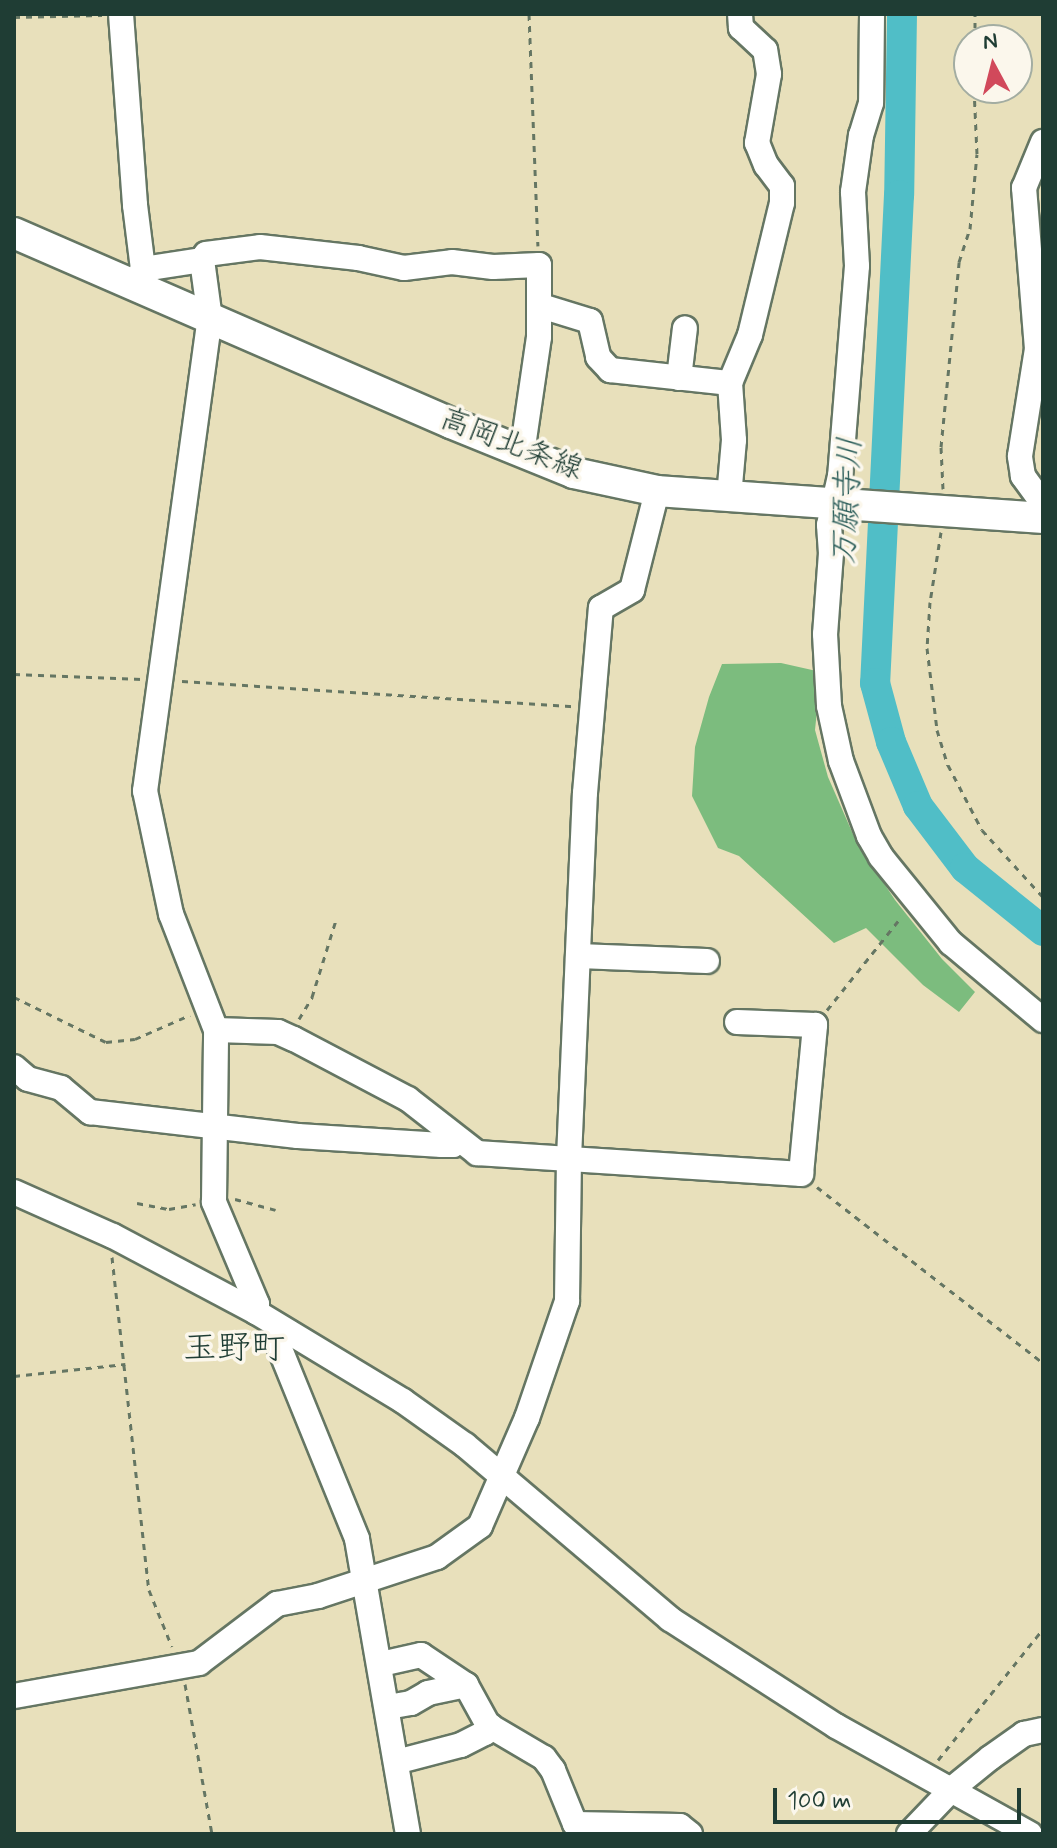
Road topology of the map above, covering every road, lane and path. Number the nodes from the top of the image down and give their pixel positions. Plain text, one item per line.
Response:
1 (121, 14) edge
2 (529, 14) edge
3 (740, 14) edge
4 (872, 14) edge
5 (14, 17) edge
6 (1043, 142) edge
7 (14, 233) edge
8 (202, 260) junction
9 (539, 265) junction
10 (139, 277) junction
11 (541, 306) junction
12 (210, 319) junction
13 (685, 328) dead end
14 (679, 378) junction
15 (730, 383) junction
16 (522, 453) junction
17 (657, 491) junction
18 (729, 497) junction
19 (837, 504) junction
20 (1042, 518) edge
21 (14, 674) edge
22 (161, 679) junction
23 (593, 707) junction
24 (914, 900) junction
25 (336, 920) dead end
26 (578, 956) junction
27 (707, 961) dead end
28 (14, 997) edge
29 (207, 1007) junction
30 (1043, 1020) edge
31 (737, 1022) dead end
32 (815, 1025) junction
33 (216, 1030) junction
34 (289, 1036) junction
35 (14, 1067) edge
36 (213, 1127) junction
37 (458, 1140) junction
38 (569, 1158) junction
39 (801, 1174) junction
40 (14, 1192) edge
41 (113, 1236) junction
42 (256, 1312) junction
43 (285, 1331) junction
44 (1043, 1363) edge
45 (125, 1364) junction
46 (14, 1376) edge
47 (501, 1475) junction
48 (364, 1582) junction
49 (1043, 1629) edge
50 (381, 1664) junction
51 (179, 1666) junction
52 (466, 1685) junction
53 (14, 1696) edge
54 (388, 1707) junction
55 (490, 1726) junction
56 (1043, 1730) edge
57 (396, 1762) junction
58 (927, 1774) junction
59 (953, 1788) junction
60 (212, 1834) edge
61 (408, 1834) edge
62 (690, 1834) edge
63 (909, 1834) edge
64 (1030, 1834) edge

1 - 5 path
1 - 10 street
2 - 9 path
3 - 15 street
4 - 19 street
6 - 20 street
7 - 10 main road, 高岡北条線
8 - 9 street
8 - 10 street
8 - 12 street
9 - 11 street
10 - 12 main road, 高岡北条線
11 - 14 street
11 - 16 street
12 - 16 main road, 高岡北条線
12 - 22 street
13 - 14 street
14 - 15 street
15 - 18 street
16 - 17 main road, 高岡北条線
17 - 18 main road, 高岡北条線
17 - 23 street
18 - 19 main road, 高岡北条線
19 - 20 main road, 高岡北条線
19 - 24 street
21 - 22 path
22 - 23 path
22 - 29 street
23 - 26 street
24 - 30 street
24 - 32 path
25 - 34 path
26 - 27 street
26 - 38 street
28 - 29 path
29 - 33 street
31 - 32 street
32 - 39 street
33 - 34 street
33 - 36 street
34 - 37 street
35 - 36 street
36 - 37 street
36 - 42 street
37 - 38 street
38 - 39 street
38 - 47 street
39 - 44 path
40 - 41 street
41 - 42 street
41 - 45 path
42 - 43 street
43 - 47 street
43 - 48 street
45 - 46 path
45 - 51 path
47 - 48 street
47 - 58 street
48 - 50 street
48 - 51 street
49 - 58 path
50 - 52 street
50 - 54 street
51 - 53 street
51 - 60 path
52 - 54 street
52 - 55 street
54 - 57 street
55 - 57 street
55 - 62 street
56 - 59 street
57 - 61 street
58 - 59 street
59 - 63 street
59 - 64 street

